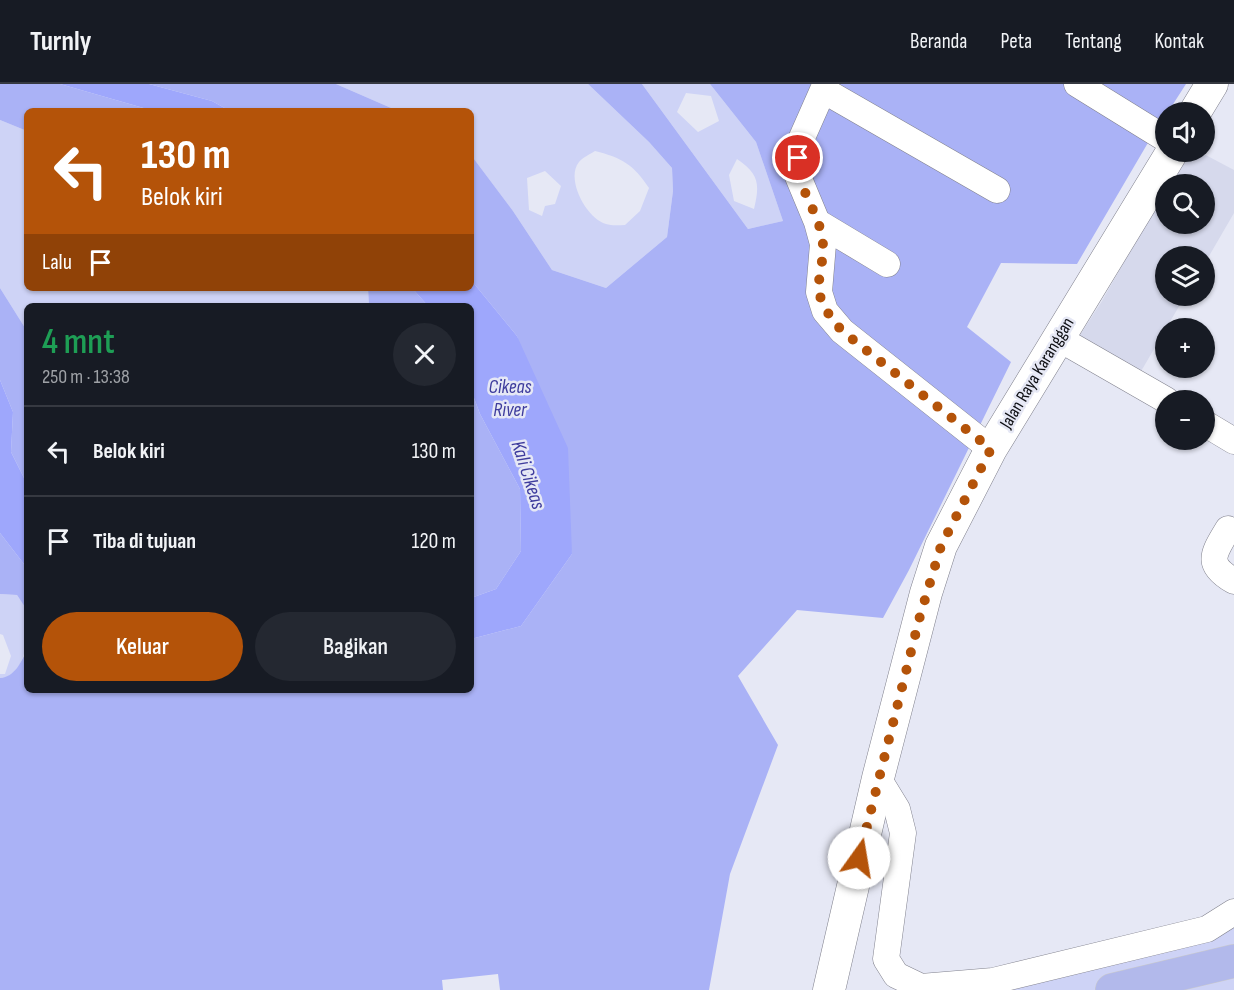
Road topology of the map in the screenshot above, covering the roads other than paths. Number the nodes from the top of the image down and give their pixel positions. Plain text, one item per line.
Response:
1 (1077, 84) edge
2 (1212, 84) edge
3 (819, 87) edge
4 (1201, 102) edge
5 (1155, 132) edge
6 (1166, 162) edge
7 (997, 190) dead end
8 (818, 222) junction
9 (887, 264) dead end
10 (1058, 338) junction
11 (1155, 394) edge
12 (1215, 430) edge
13 (1234, 441) edge
14 (991, 449) junction
15 (1228, 529) dead end
16 (1234, 581) edge
17 (878, 778) junction
18 (1234, 912) edge
19 (1234, 961) edge
20 (829, 990) edge
21 (1112, 990) edge

1 - 5 street
2 - 4 street
3 - 7 street
3 - 8 street
6 - 10 street, Jalan Raya Karanggan
8 - 9 street
8 - 14 street
10 - 11 street
10 - 14 street, Jalan Raya Karanggan
12 - 13 street
14 - 17 street, Jalan Raya Karanggan
15 - 16 street
17 - 18 street
17 - 20 street, Jalan Raya Karanggan
19 - 21 highway

